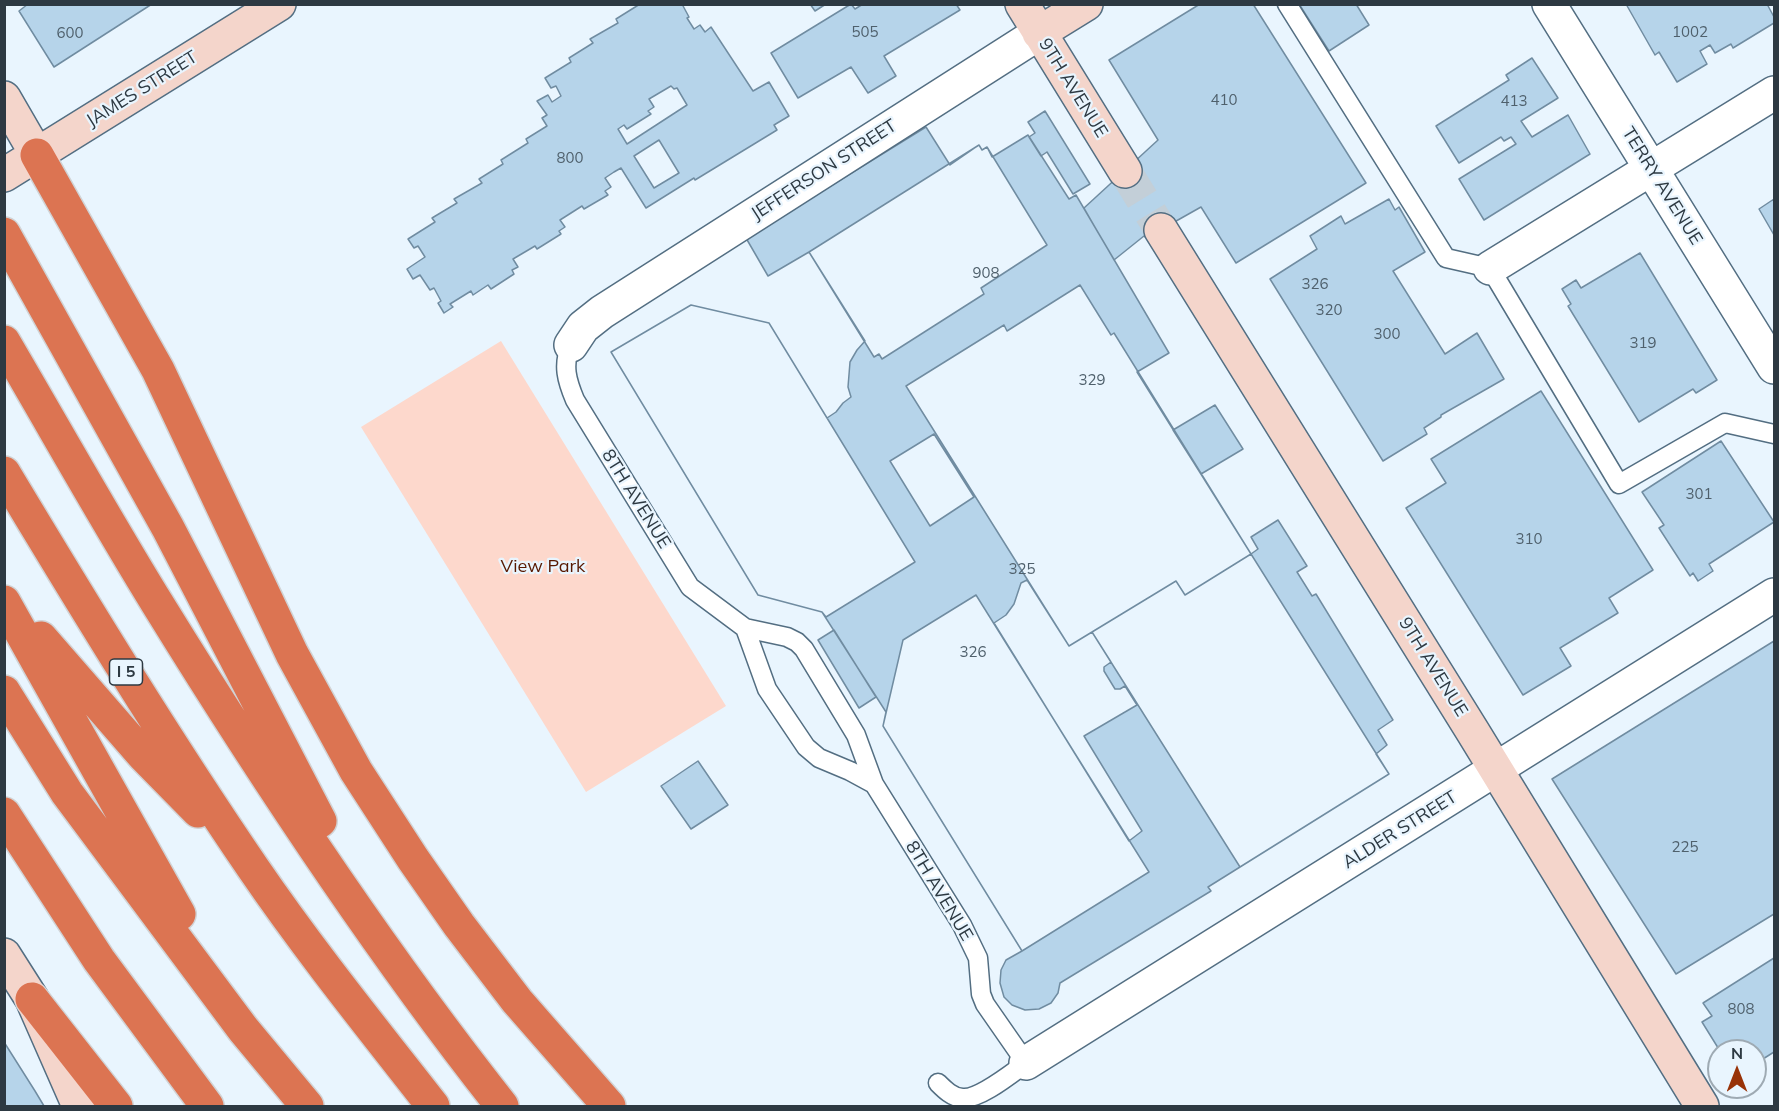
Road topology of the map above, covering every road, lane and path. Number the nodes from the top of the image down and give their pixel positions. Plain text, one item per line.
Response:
1 (279, 4) edge
2 (1022, 4) edge
3 (1086, 4) edge
4 (1287, 4) edge
5 (1549, 4) edge
6 (1039, 33) junction
7 (1774, 93) edge
8 (4, 98) edge
9 (37, 154) junction
10 (1651, 168) junction
11 (1125, 171) tunnel mouth
12 (4, 175) edge
13 (1161, 230) tunnel mouth
14 (4, 234) edge
15 (1490, 268) junction
16 (4, 342) edge
17 (571, 345) joint
18 (1774, 368) edge
19 (1774, 434) edge
20 (4, 472) edge
21 (4, 589) edge
22 (1774, 596) edge
23 (4, 602) edge
24 (745, 628) junction
25 (4, 692) edge
26 (1496, 770) junction
27 (874, 784) junction
28 (4, 814) edge
29 (253, 868) junction
30 (387, 951) junction
31 (4, 955) edge
32 (32, 999) junction
33 (243, 1029) junction
34 (1026, 1064) junction
35 (938, 1083) dead end
36 (79, 1107) edge
37 (116, 1107) edge
38 (207, 1107) edge
39 (307, 1107) edge
40 (433, 1107) edge
41 (502, 1107) edge
42 (609, 1107) edge
43 (1702, 1107) edge

1 - 9 street, JAMES STREET
2 - 6 street, 9TH AVENUE
3 - 6 street, JEFFERSON STREET
4 - 15 lane
5 - 10 street, TERRY AVENUE
6 - 11 street, 9TH AVENUE
6 - 17 street, JEFFERSON STREET
7 - 10 street
8 - 9 street
9 - 12 street, JAMES STREET
9 - 42 highway
10 - 15 street
10 - 18 street, TERRY AVENUE
13 - 26 street, 9TH AVENUE
14 - 30 highway
15 - 19 lane
16 - 30 highway
17 - 24 lane, 8TH AVENUE
20 - 29 highway, I 5
21 - 29 highway
22 - 26 street, ALDER STREET
23 - 33 highway
24 - 27 lane, 8TH AVENUE
24 - 27 lane, 8TH AVENUE
25 - 33 highway
26 - 34 street, ALDER STREET
26 - 43 street, 9TH AVENUE
27 - 34 lane, 8TH AVENUE
28 - 38 highway
29 - 40 highway, I 5
30 - 41 highway
31 - 32 street
32 - 36 street
32 - 37 highway
33 - 39 highway
34 - 35 lane

